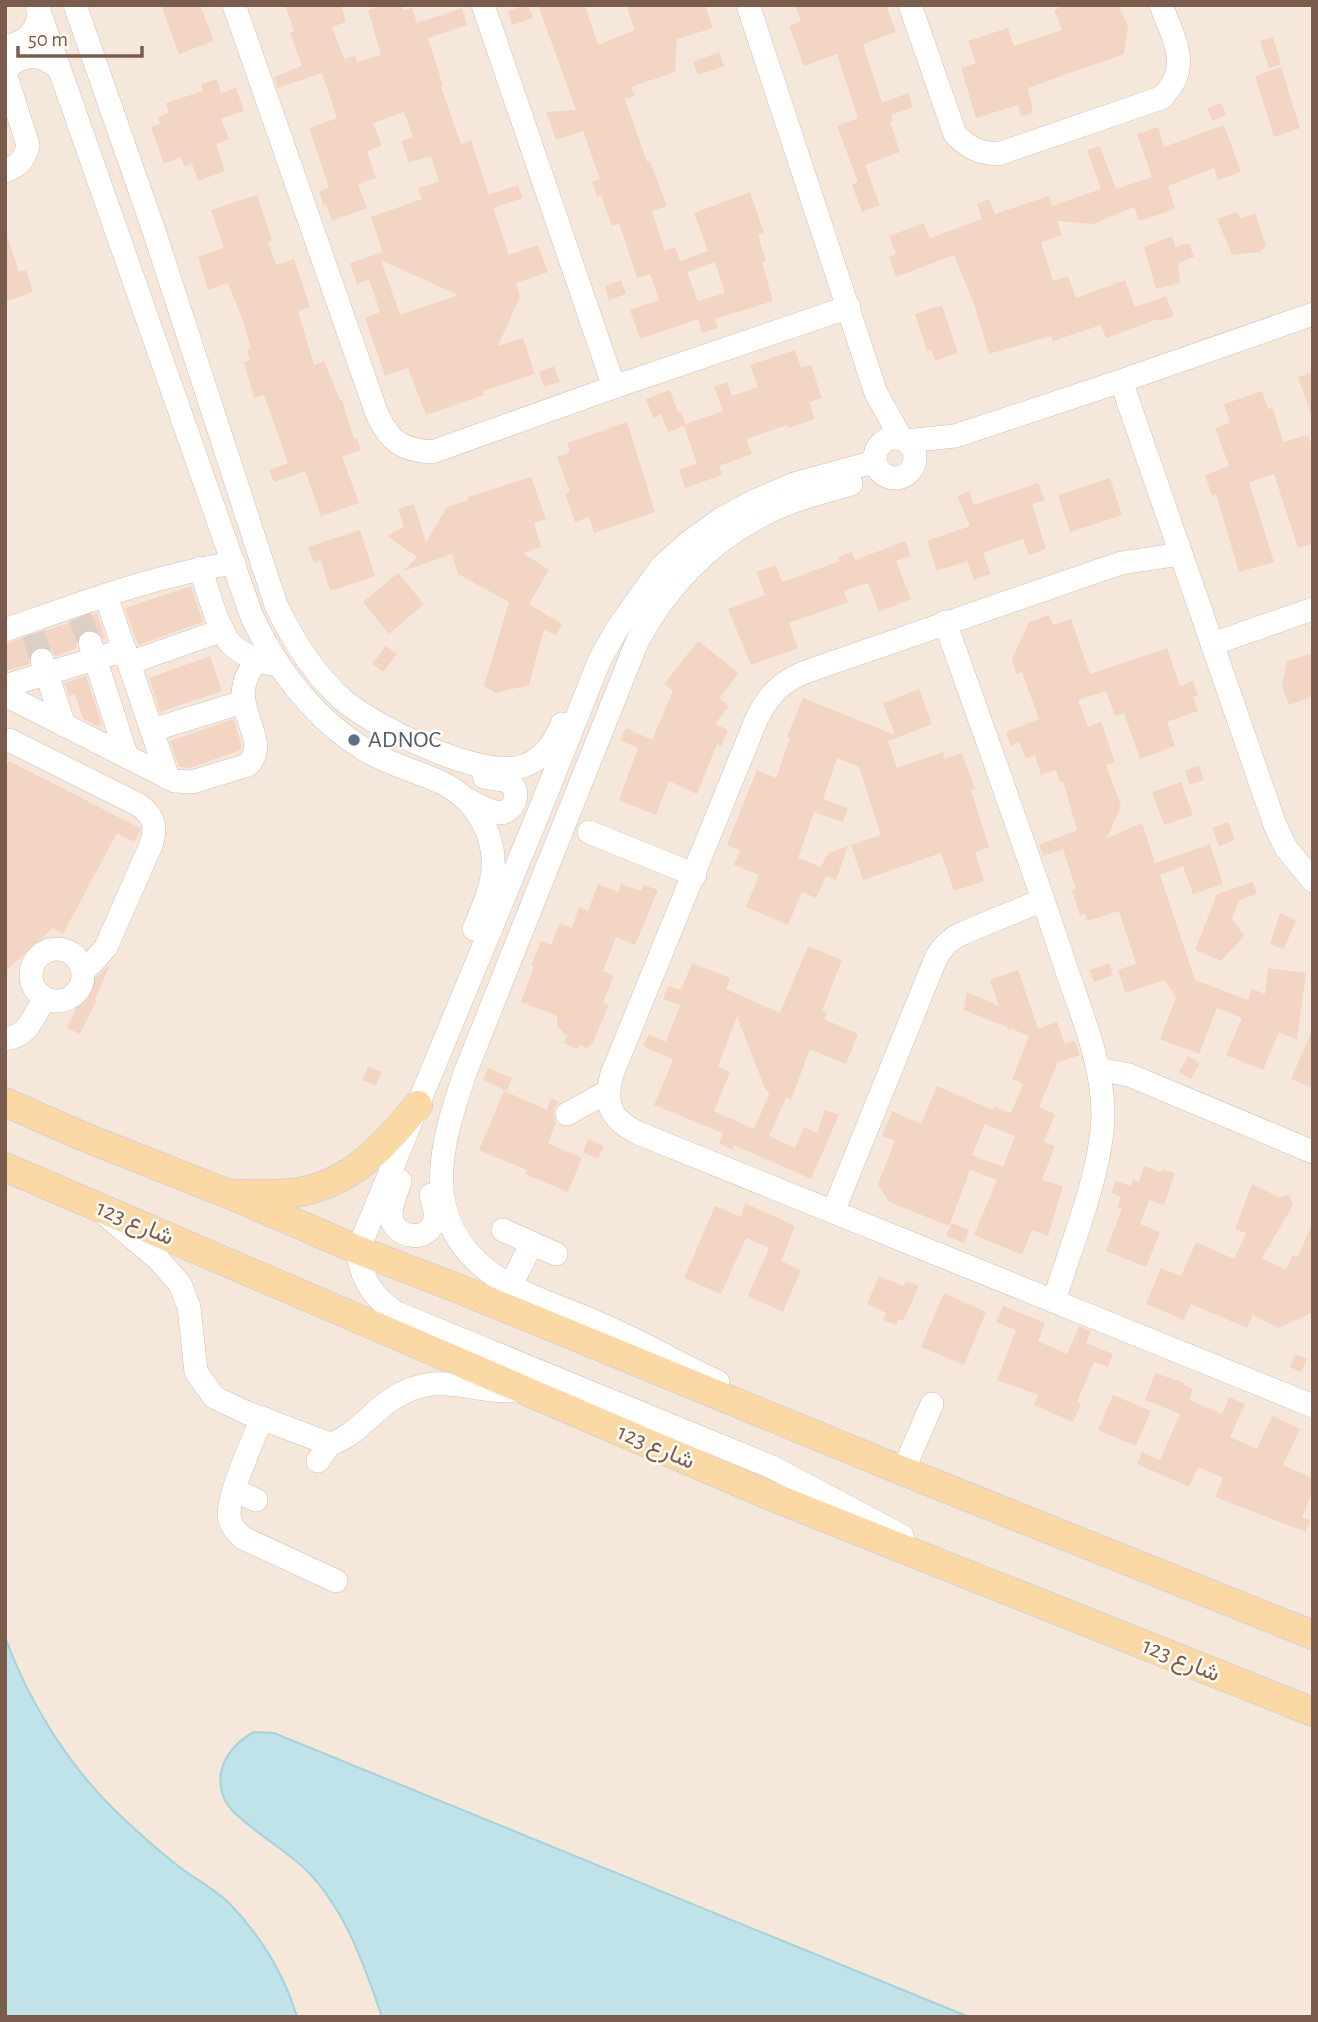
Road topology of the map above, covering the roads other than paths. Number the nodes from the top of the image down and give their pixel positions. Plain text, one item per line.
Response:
1 (75, 5) edge
2 (234, 5) edge
3 (483, 5) edge
4 (748, 5) edge
5 (910, 5) edge
6 (1161, 5) edge
7 (38, 9) edge
8 (5, 46) edge
9 (59, 69) junction
10 (5, 72) edge
11 (5, 171) edge
12 (849, 307) junction
13 (1313, 314) edge
14 (1121, 381) junction
15 (614, 387) junction
16 (876, 393) junction
17 (956, 436) junction
18 (904, 440) junction
19 (878, 461) junction
20 (912, 468) junction
21 (1173, 531) junction
22 (1181, 554) junction
23 (1121, 562) junction
24 (234, 564) junction
25 (201, 568) junction
26 (106, 596) junction
27 (1313, 609) edge
28 (944, 622) junction
29 (5, 630) edge
30 (223, 630) junction
31 (1212, 643) junction
32 (92, 651) junction
33 (127, 657) junction
34 (600, 659) junction
35 (268, 663) junction
36 (44, 667) junction
37 (5, 686) edge
38 (5, 695) edge
39 (243, 702) junction
40 (64, 725) junction
41 (152, 730) junction
42 (6, 738) edge
43 (428, 749) junction
44 (127, 757) junction
45 (168, 778) junction
46 (465, 799) junction
47 (589, 832) dead end
48 (695, 875) junction
49 (1313, 881) edge
50 (1043, 900) junction
51 (83, 969) junction
52 (44, 999) junction
53 (459, 1006) junction
54 (5, 1039) edge
55 (465, 1073) junction
56 (1099, 1078) junction
57 (607, 1092) junction
58 (5, 1102) edge
59 (415, 1114) junction
60 (567, 1114) dead end
61 (1313, 1152) edge
62 (5, 1167) edge
63 (231, 1195) junction
64 (97, 1207) junction
65 (833, 1212) junction
66 (503, 1230) dead end
67 (532, 1243) junction
68 (358, 1250) junction
69 (556, 1254) dead end
70 (511, 1285) junction
71 (1054, 1301) junction
72 (526, 1391) junction
73 (932, 1404) dead end
74 (1313, 1406) edge
75 (262, 1418) junction
76 (855, 1451) junction
77 (903, 1471) junction
78 (234, 1490) junction
79 (256, 1500) dead end
80 (973, 1578) junction
81 (337, 1581) dead end
82 (1313, 1635) edge
83 (1313, 1712) edge

1 - 43 street
2 - 15 street
3 - 15 street
4 - 12 street
5 - 6 street
7 - 8 street
7 - 9 street
9 - 10 street
9 - 24 street
10 - 11 street
12 - 15 street
12 - 16 street
13 - 14 street
14 - 17 street
14 - 21 street
16 - 18 street
16 - 19 street
17 - 18 street
17 - 20 street
18 - 19 street
18 - 20 street
19 - 20 street
19 - 34 street
19 - 55 street
21 - 22 street
21 - 23 street
22 - 23 street
22 - 31 street
23 - 28 street
24 - 25 street
24 - 35 street
25 - 26 street
25 - 30 street
26 - 29 street
26 - 33 street
27 - 31 street
28 - 48 street
28 - 50 street
30 - 33 street
30 - 35 street
31 - 49 street
32 - 33 street
32 - 36 street
32 - 44 street
33 - 41 street
34 - 43 street
34 - 53 street
35 - 39 street
35 - 46 street
36 - 37 street
36 - 40 street
38 - 40 street
39 - 41 street
39 - 45 street
40 - 44 street
41 - 45 street
42 - 51 street
43 - 46 street
44 - 45 street
46 - 53 street
47 - 48 street
48 - 57 street
50 - 56 street
50 - 65 street
51 - 52 street
51 - 52 street
52 - 54 street
53 - 59 street
55 - 59 street
55 - 70 street
56 - 61 street
56 - 71 street
57 - 60 street
57 - 65 street
58 - 63 main road
59 - 63 main road
59 - 68 street
62 - 64 main road, شارع 123
63 - 68 main road
64 - 72 main road, شارع 123
64 - 75 street
65 - 71 street
66 - 67 street
67 - 69 street
67 - 70 street
68 - 76 main road
68 - 80 street
70 - 76 street
71 - 74 street
72 - 75 street
72 - 80 main road, شارع 123
73 - 77 street
75 - 78 street
76 - 77 main road
77 - 82 main road
78 - 79 street
78 - 81 street
80 - 83 main road, شارع 123

